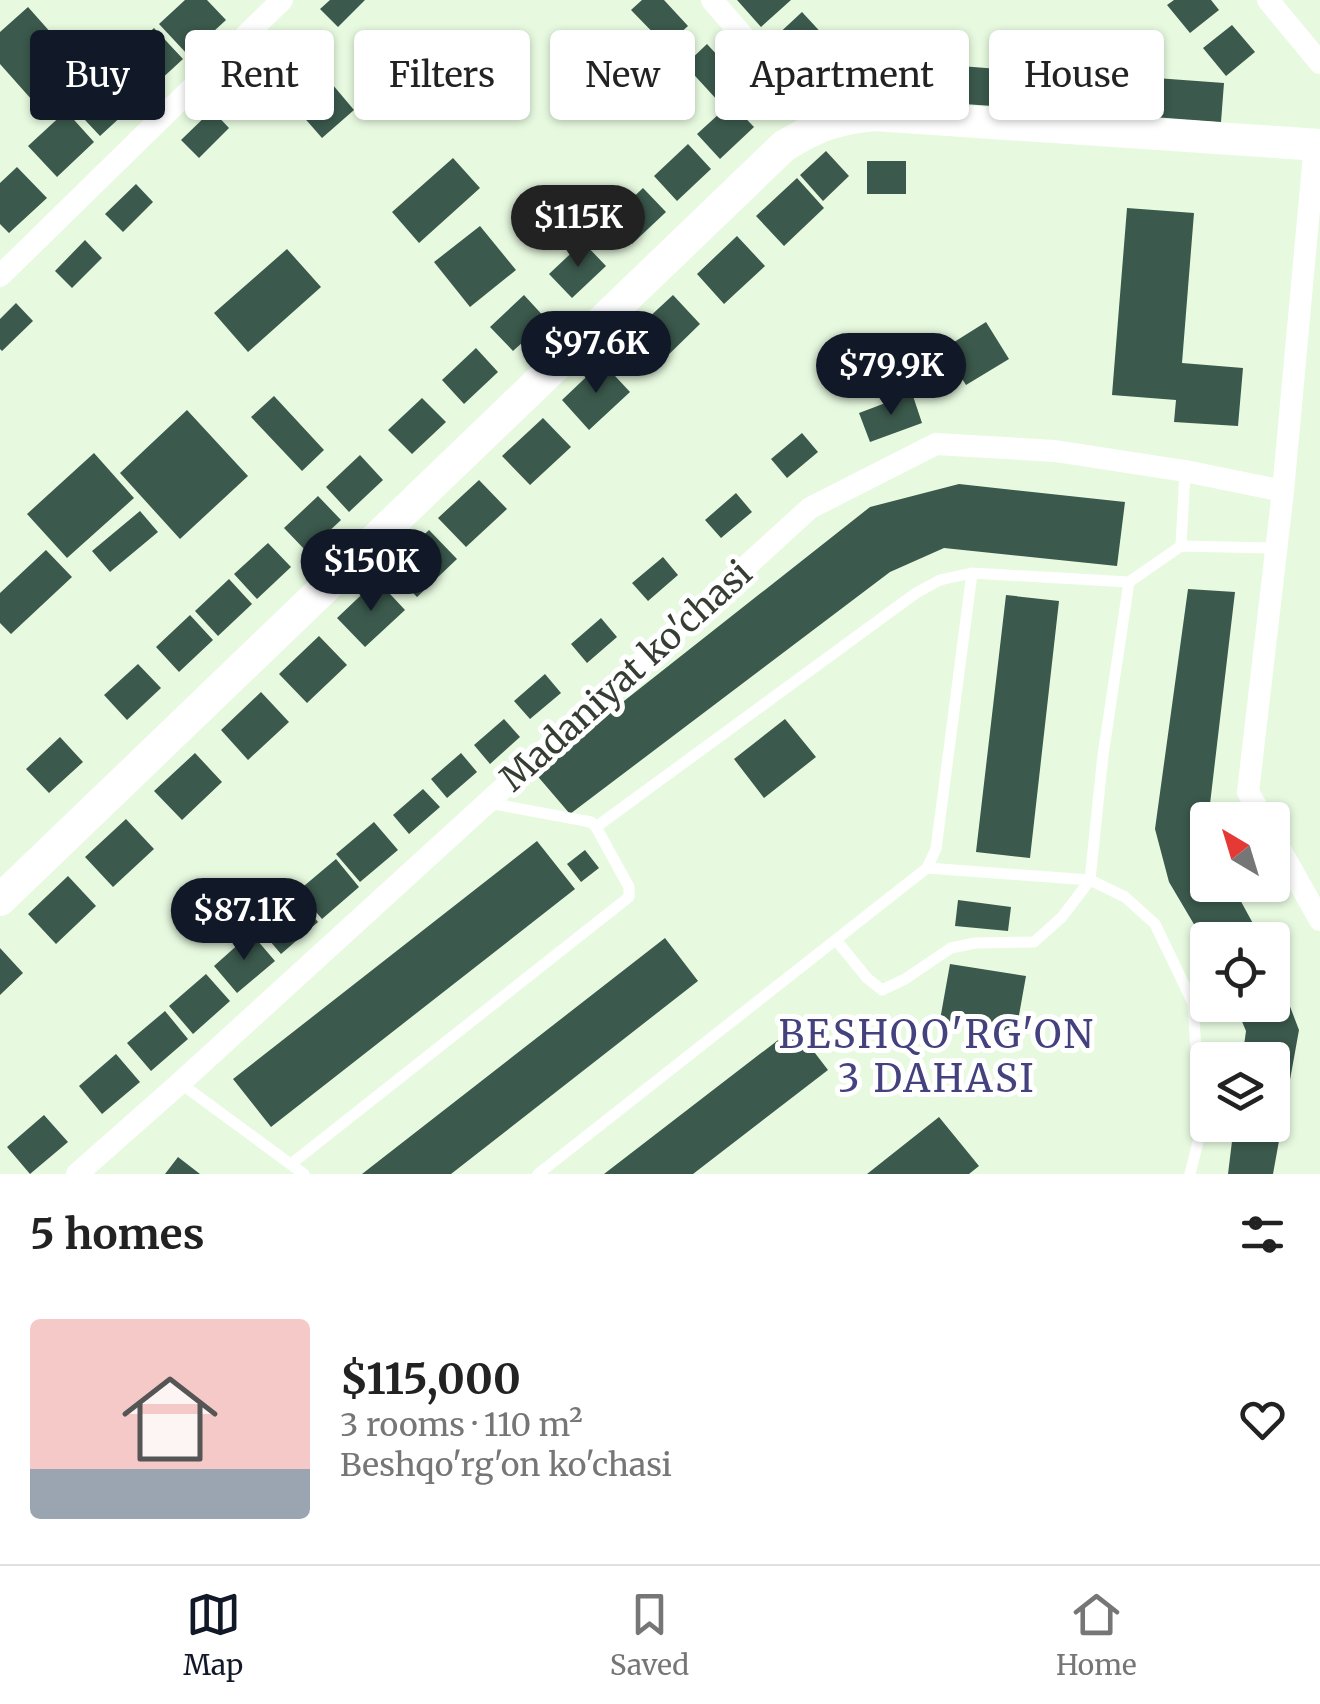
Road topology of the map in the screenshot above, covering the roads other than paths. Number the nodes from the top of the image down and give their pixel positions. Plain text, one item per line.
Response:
1 (282, 0) edge
2 (712, 0) edge
3 (1268, 0) edge
4 (1320, 62) edge
5 (814, 128) junction
6 (1317, 145) edge
7 (0, 276) edge
8 (1185, 471) junction
9 (1283, 491) junction
10 (1180, 546) junction
11 (1275, 548) junction
12 (972, 573) junction
13 (1128, 582) junction
14 (1254, 802) edge
15 (487, 803) junction
16 (596, 826) junction
17 (927, 868) junction
18 (1290, 868) edge
19 (1090, 880) junction
20 (0, 900) edge
21 (1320, 920) edge
22 (836, 940) junction
23 (180, 1083) junction
24 (290, 1164) junction
25 (77, 1174) edge
26 (304, 1174) edge
27 (538, 1174) edge
28 (1190, 1174) edge

1 - 7 street
2 - 5 street
3 - 4 street
5 - 6 main road
5 - 20 main road
6 - 9 street
8 - 9 street, Madaniyat ko'chasi
8 - 10 lane
8 - 15 street, Madaniyat ko'chasi
9 - 11 street
10 - 11 lane
10 - 13 lane
11 - 14 street
12 - 13 lane
12 - 16 lane
12 - 17 lane
13 - 19 lane
15 - 16 lane
15 - 23 street, Madaniyat ko'chasi
16 - 24 lane
17 - 19 lane
17 - 22 lane
18 - 21 street
19 - 22 lane
19 - 28 lane
22 - 27 lane
23 - 24 lane
23 - 25 street, Madaniyat ko'chasi
24 - 26 lane

